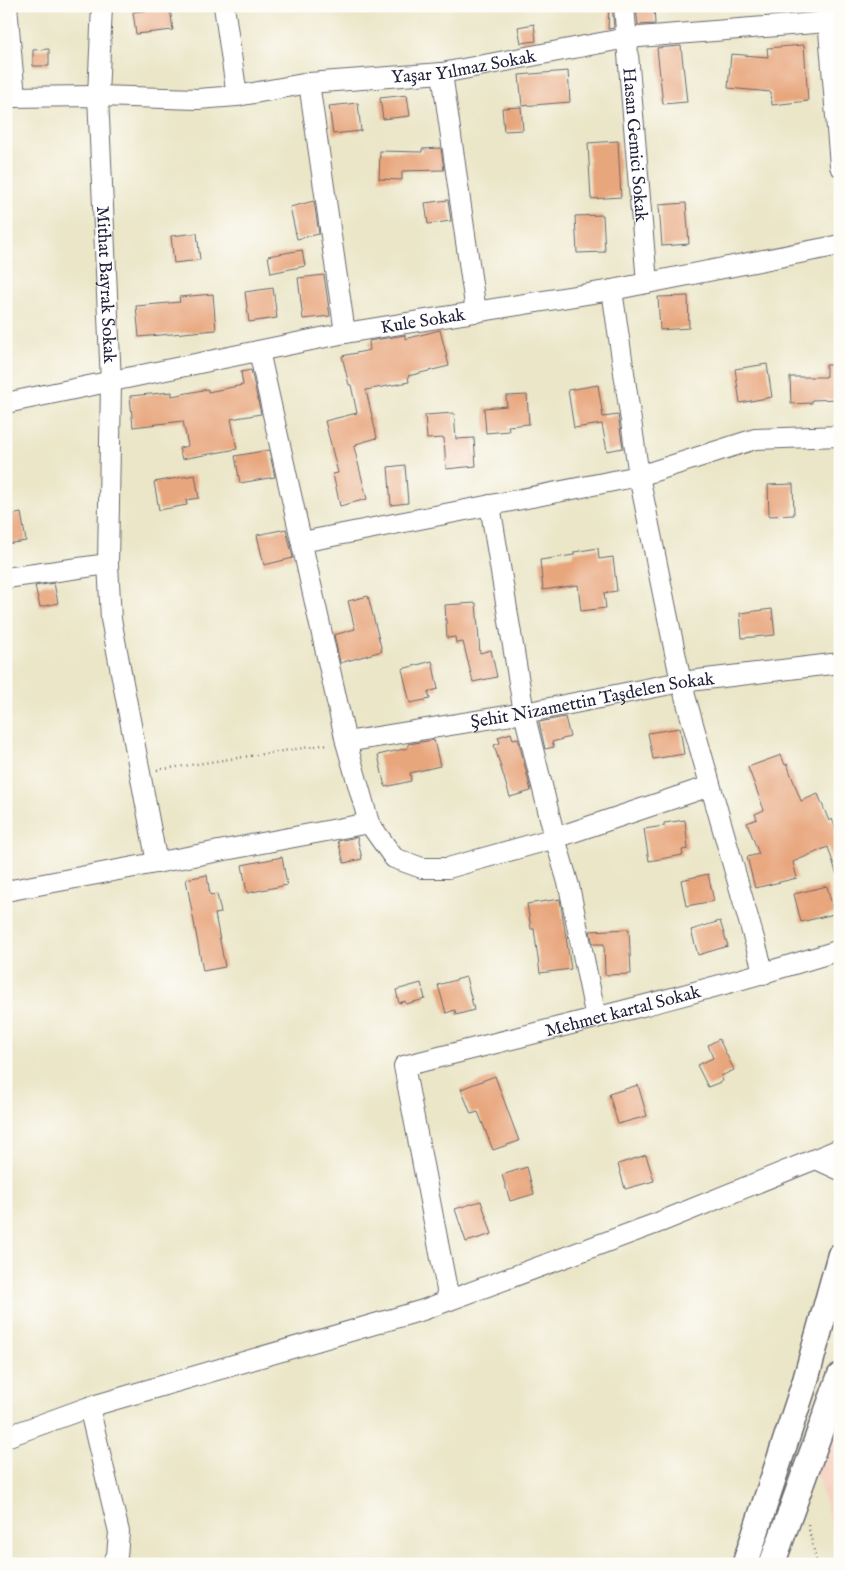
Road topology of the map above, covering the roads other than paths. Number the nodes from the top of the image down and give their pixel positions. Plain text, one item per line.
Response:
1 (7, 6) edge
2 (103, 6) edge
3 (224, 6) edge
4 (624, 6) edge
5 (832, 17) edge
6 (627, 38) junction
7 (442, 73) junction
8 (309, 83) junction
9 (98, 96) junction
10 (237, 96) junction
11 (10, 97) edge
12 (840, 166) edge
13 (840, 245) edge
14 (647, 283) junction
15 (612, 290) junction
16 (476, 312) junction
17 (345, 333) junction
18 (258, 351) junction
19 (111, 382) junction
20 (6, 403) edge
21 (840, 436) edge
22 (639, 476) junction
23 (490, 505) junction
24 (302, 542) junction
25 (108, 564) junction
26 (6, 578) edge
27 (840, 663) edge
28 (680, 682) junction
29 (524, 713) junction
30 (346, 742) junction
31 (710, 786) junction
32 (370, 823) junction
33 (555, 838) junction
34 (157, 863) junction
35 (6, 890) edge
36 (840, 950) edge
37 (764, 974) junction
38 (596, 1018) junction
39 (840, 1149) edge
40 (816, 1159) junction
41 (840, 1170) edge
42 (840, 1256) edge
43 (449, 1300) junction
44 (840, 1376) edge
45 (89, 1406) junction
46 (6, 1437) edge
47 (112, 1564) edge
48 (744, 1564) edge
49 (772, 1564) edge

1 - 11 street
2 - 9 street, Mithat Bayrak Sokak
3 - 10 street
4 - 6 street, Hasan Gemici Sokak
5 - 6 street, Yaşar Yılmaz Sokak
5 - 12 street
6 - 7 street, Yaşar Yılmaz Sokak
6 - 14 street, Hasan Gemici Sokak
7 - 8 street, Yaşar Yılmaz Sokak
7 - 16 street
8 - 10 street, Yaşar Yılmaz Sokak
8 - 17 street
9 - 10 street, Yaşar Yılmaz Sokak
9 - 11 street, Yaşar Yılmaz Sokak
9 - 19 street, Mithat Bayrak Sokak
13 - 14 street, Kule Sokak
14 - 15 street, Kule Sokak
15 - 16 street, Kule Sokak
15 - 22 street
16 - 17 street, Kule Sokak
17 - 18 street, Kule Sokak
18 - 19 street, Kule Sokak
18 - 24 street
19 - 20 street, Kule Sokak
19 - 25 street, Mithat Bayrak Sokak
21 - 22 street
22 - 23 street
22 - 28 street
23 - 24 street
23 - 29 street
24 - 30 street
25 - 26 street
25 - 34 street, Mithat Bayrak Sokak
27 - 28 street, Şehit Nizamettin Taşdelen Sokak
28 - 29 street, Şehit Nizamettin Taşdelen Sokak
28 - 31 street
29 - 30 street, Şehit Nizamettin Taşdelen Sokak
29 - 33 street
30 - 32 street
31 - 33 street
31 - 37 street
32 - 33 street
32 - 34 street
33 - 38 street
34 - 35 street
36 - 37 street, Mehmet kartal Sokak
37 - 38 street, Mehmet kartal Sokak
38 - 43 street, Mehmet kartal Sokak
39 - 40 street
40 - 41 street
40 - 43 street
42 - 48 main road
43 - 45 street
44 - 49 main road
45 - 46 street
45 - 47 street

